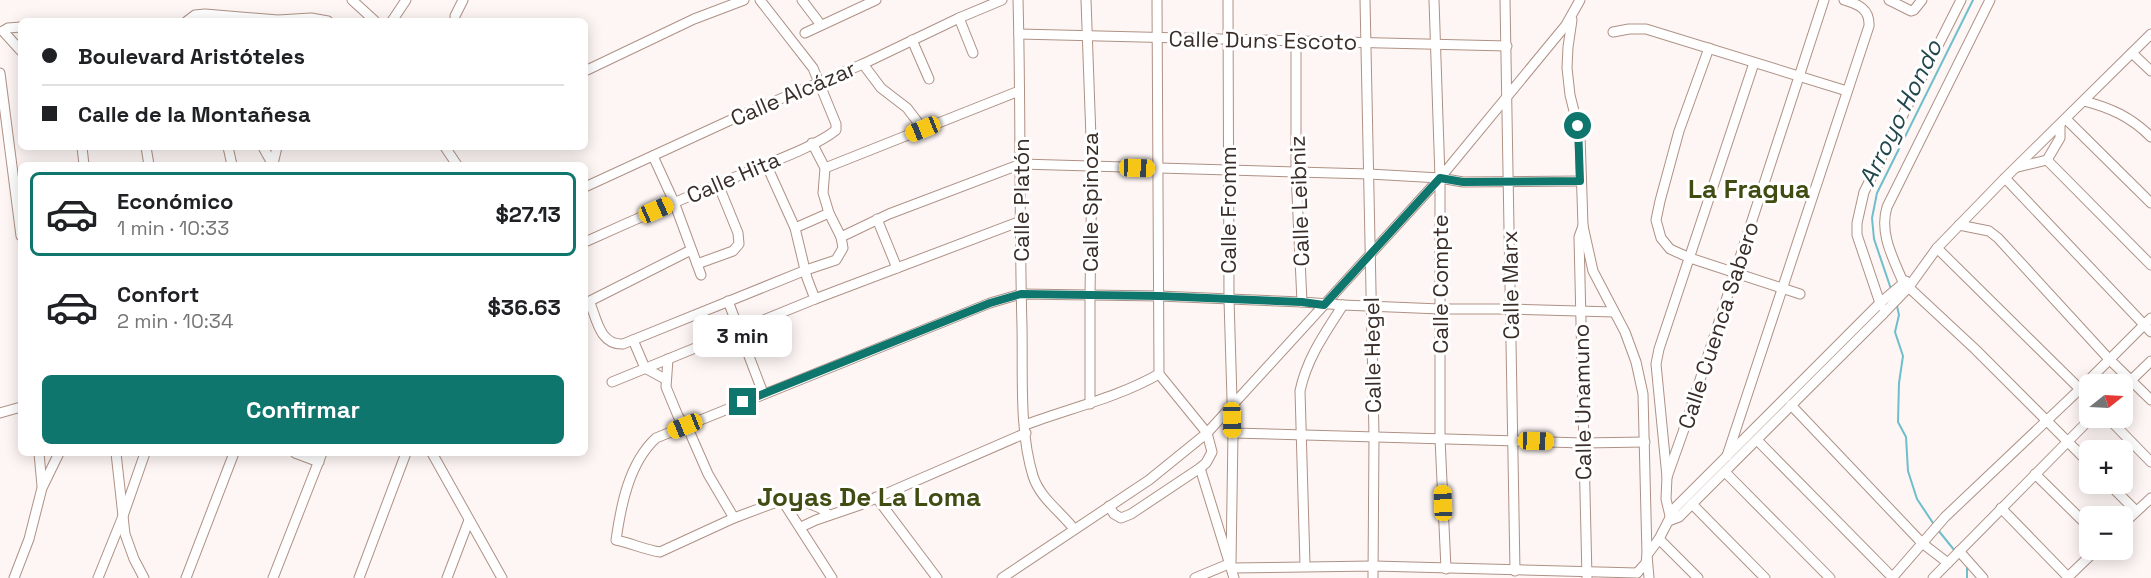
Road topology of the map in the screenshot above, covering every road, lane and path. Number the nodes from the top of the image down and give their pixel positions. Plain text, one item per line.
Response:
1 (352, 0) edge
2 (406, 0) edge
3 (463, 0) edge
4 (744, 0) edge
5 (760, 0) edge
6 (802, 0) edge
7 (876, 0) edge
8 (1002, 0) edge
9 (1018, 0) edge
10 (1086, 0) edge
11 (1157, 0) edge
12 (1228, 0) edge
13 (1365, 0) edge
14 (1434, 0) edge
15 (1505, 0) edge
16 (1824, 0) edge
17 (1844, 0) edge
18 (1889, 0) edge
19 (1922, 0) edge
20 (1961, 0) edge
21 (1990, 0) edge
22 (1577, 3) edge
23 (456, 16) dead end
24 (191, 18) edge
25 (254, 18) edge
26 (372, 18) edge
27 (394, 18) edge
28 (959, 18) junction
29 (822, 24) junction
30 (18, 27) edge
31 (1613, 32) dead end
32 (805, 33) dead end
33 (1019, 34) junction
34 (2151, 34) edge
35 (2, 35) edge
36 (1086, 36) junction
37 (1158, 38) junction
38 (1228, 39) junction
39 (1296, 39) junction
40 (912, 40) junction
41 (1366, 42) junction
42 (1434, 43) junction
43 (1507, 46) junction
44 (18, 48) edge
45 (1709, 48) junction
46 (973, 53) dead end
47 (2132, 53) junction
48 (1754, 63) junction
49 (863, 64) junction
50 (588, 70) edge
51 (2151, 71) edge
52 (0, 74) edge
53 (1799, 76) junction
54 (929, 79) dead end
55 (818, 83) junction
56 (1847, 91) junction
57 (1019, 92) junction
58 (1507, 99) junction
59 (2085, 101) junction
60 (2063, 122) junction
61 (923, 129) junction
62 (2149, 132) edge
63 (812, 143) junction
64 (652, 156) junction
65 (2047, 160) junction
66 (1021, 164) junction
67 (766, 165) junction
68 (1092, 166) junction
69 (2018, 167) junction
70 (825, 168) junction
71 (1159, 169) junction
72 (1228, 171) junction
73 (1296, 172) junction
74 (1369, 174) junction
75 (1440, 178) junction
76 (2005, 178) junction
77 (1580, 181) junction
78 (1508, 183) junction
79 (718, 184) junction
80 (588, 186) edge
81 (674, 202) junction
82 (2151, 203) edge
83 (18, 213) edge
84 (829, 213) junction
85 (877, 219) junction
86 (1021, 221) junction
87 (1959, 225) junction
88 (1583, 226) junction
89 (795, 228) junction
90 (841, 237) junction
91 (588, 241) edge
92 (1937, 248) junction
93 (691, 250) junction
94 (1369, 254) junction
95 (1690, 258) junction
96 (697, 264) junction
97 (2151, 265) edge
98 (897, 268) junction
99 (806, 270) junction
100 (1736, 272) junction
101 (701, 275) dead end
102 (1782, 288) junction
103 (1898, 292) junction
104 (1021, 294) junction
105 (1800, 294) dead end
106 (1089, 295) junction
107 (1159, 296) junction
108 (815, 299) junction
109 (1229, 299) junction
110 (728, 301) junction
111 (1302, 302) junction
112 (588, 303) edge
113 (1880, 303) junction
114 (1324, 305) junction
115 (1343, 305) junction
116 (1371, 306) junction
117 (1440, 309) junction
118 (1510, 309) junction
119 (1580, 311) junction
120 (1614, 312) junction
121 (1884, 313) junction
122 (2149, 325) edge
123 (739, 330) junction
124 (633, 339) junction
125 (668, 359) junction
126 (2109, 359) junction
127 (2151, 361) edge
128 (645, 368) junction
129 (1159, 374) junction
130 (2094, 374) edge
131 (2125, 374) edge
132 (665, 379) junction
133 (2133, 379) edge
134 (2133, 381) edge
135 (612, 382) dead end
136 (2079, 388) edge
137 (2079, 390) edge
138 (763, 393) junction
139 (2151, 400) edge
140 (1090, 404) junction
141 (1791, 405) junction
142 (1232, 406) junction
143 (18, 408) edge
144 (0, 413) edge
145 (2048, 420) junction
146 (685, 426) junction
147 (2081, 428) edge
148 (2118, 428) edge
149 (1025, 429) junction
150 (1207, 433) junction
151 (1233, 433) junction
152 (1302, 434) junction
153 (1374, 436) junction
154 (1440, 438) junction
155 (1512, 440) junction
156 (1757, 440) junction
157 (2067, 441) junction
158 (1583, 442) junction
159 (1645, 442) junction
160 (2079, 453) edge
161 (39, 456) edge
162 (58, 456) edge
163 (116, 456) edge
164 (144, 456) edge
165 (233, 456) edge
166 (405, 456) edge
167 (434, 456) edge
168 (1727, 456) junction
169 (321, 458) edge
170 (2151, 462) edge
171 (1200, 468) junction
172 (1725, 472) junction
173 (2035, 474) junction
174 (1666, 477) junction
175 (42, 488) junction
176 (2119, 494) edge
177 (876, 497) junction
178 (2151, 498) edge
179 (782, 500) junction
180 (1692, 504) junction
181 (1109, 506) junction
182 (2001, 508) junction
183 (2136, 512) junction
184 (829, 515) junction
185 (2133, 515) edge
186 (123, 516) junction
187 (2079, 517) edge
188 (734, 518) junction
189 (469, 520) junction
190 (1671, 520) junction
191 (801, 527) junction
192 (1074, 529) junction
193 (1659, 539) junction
194 (1922, 543) junction
195 (1647, 555) junction
196 (1954, 557) junction
197 (2086, 560) edge
198 (1232, 566) junction
199 (1305, 566) junction
200 (1374, 566) junction
201 (1419, 568) junction
202 (1446, 568) junction
203 (1515, 571) junction
204 (1489, 574) edge
205 (1534, 575) edge
206 (1586, 575) edge
207 (1641, 576) edge
208 (14, 578) edge
209 (98, 578) edge
210 (144, 578) edge
211 (186, 578) edge
212 (273, 578) edge
213 (359, 578) edge
214 (447, 578) edge
215 (502, 578) edge
216 (832, 578) edge
217 (937, 578) edge
218 (1002, 578) edge
219 (1195, 578) edge
220 (1234, 578) edge
221 (1373, 578) edge
222 (1421, 578) edge
223 (1649, 578) edge
224 (1698, 578) edge
225 (1765, 578) edge
226 (1830, 578) edge
227 (1892, 578) edge
228 (1933, 578) edge
229 (1983, 578) edge
230 (2068, 578) edge

1 - 26 street
2 - 27 street
3 - 23 street
4 - 50 street
5 - 55 street
6 - 29 street
7 - 29 street
8 - 28 street, Calle Alcázar
9 - 33 street, Calle Platón
10 - 36 street, Calle Spinoza
11 - 37 street
12 - 38 street, Calle Fromm
13 - 41 street, Calle Hegel
14 - 42 street, Calle Compte
15 - 43 street, Calle Marx
16 - 53 street, Calle Cuenca Sabero
17 - 56 street
18 - 19 street
20 - 113 street
21 - 103 street
22 - 58 street
22 - 77 street
24 - 25 street
28 - 40 street, Calle Alcázar
28 - 46 street
29 - 32 street
30 - 35 street
31 - 45 street
33 - 36 street, Calle Duns Escoto
33 - 57 street, Calle Platón
34 - 47 street
35 - 44 street
36 - 37 street, Calle Duns Escoto
36 - 68 street, Calle Spinoza
37 - 38 street, Calle Duns Escoto
37 - 71 street
38 - 39 street, Calle Duns Escoto
38 - 72 street, Calle Fromm
39 - 41 street, Calle Duns Escoto
39 - 73 street, Calle Leibniz
40 - 49 street, Calle Alcázar
40 - 54 street
41 - 42 street, Calle Duns Escoto
41 - 74 street, Calle Hegel
42 - 43 street, Calle Duns Escoto
42 - 75 street, Calle Compte
43 - 58 street, Calle Marx
45 - 48 street
45 - 95 street
47 - 51 street
47 - 59 street
48 - 53 street
48 - 95 street
49 - 55 street, Calle Alcázar
49 - 61 street
52 - 83 street
53 - 56 street
53 - 100 street, Calle Cuenca Sabero
55 - 63 street, Calle Hita
55 - 64 street, Calle Alcázar
56 - 102 street
57 - 61 street
57 - 66 street, Calle Platón
58 - 75 street
58 - 78 street, Calle Marx
59 - 60 street
59 - 62 street
60 - 65 street
60 - 69 street
60 - 82 street
61 - 70 street
63 - 67 street, Calle Hita
63 - 70 street
64 - 80 street, Calle Alcázar
64 - 81 street
65 - 69 street
65 - 97 street
66 - 68 street
66 - 85 street
66 - 86 street, Calle Platón
67 - 79 street, Calle Hita
67 - 89 street
68 - 71 street
68 - 106 street, Calle Spinoza
69 - 76 street
70 - 84 street
71 - 72 street
71 - 107 street
72 - 73 street
72 - 109 street, Calle Fromm
73 - 74 street
73 - 111 street, Calle Leibniz
74 - 75 street
74 - 94 street, Calle Hegel
75 - 78 street
75 - 94 street
75 - 117 street, Calle Compte
76 - 87 street
76 - 122 street
77 - 78 street
77 - 88 street
78 - 118 street, Calle Marx
79 - 81 street, Calle Hita
79 - 96 street
81 - 91 street, Calle Hita
81 - 93 street
84 - 89 street
84 - 90 street
85 - 90 street
85 - 98 street
86 - 98 street
86 - 104 street, Calle Platón
87 - 92 street
87 - 126 street
88 - 119 street, Calle Unamuno
88 - 120 street
89 - 99 street
90 - 99 street
92 - 103 street
92 - 136 street
93 - 96 street
93 - 112 street
94 - 114 street
94 - 116 street, Calle Hegel
95 - 100 street
95 - 174 street
96 - 101 street
98 - 108 street
99 - 108 street
99 - 110 street
100 - 102 street
100 - 174 street, Calle Cuenca Sabero
102 - 105 street
102 - 168 street
103 - 113 street
103 - 121 street
103 - 145 street
104 - 106 street
104 - 138 street
104 - 149 street, Calle Platón
106 - 107 street
106 - 140 street, Calle Spinoza
107 - 109 street
107 - 129 street
108 - 123 street
109 - 111 street
109 - 142 street, Calle Fromm
110 - 123 street
110 - 124 street
111 - 114 street
112 - 124 street
113 - 121 street
113 - 168 street
114 - 115 street
114 - 142 street
115 - 116 street
115 - 152 street
116 - 117 street
116 - 153 street, Calle Hegel
117 - 118 street
117 - 154 street, Calle Compte
118 - 119 street
118 - 155 street, Calle Marx
119 - 120 street
119 - 158 street, Calle Unamuno
120 - 159 street
121 - 141 street
122 - 126 street
123 - 125 street
123 - 138 street
124 - 128 street
125 - 128 street
125 - 132 street
126 - 130 street
126 - 131 street
127 - 133 street
128 - 132 street
128 - 135 street
129 - 140 street
129 - 150 street
132 - 146 street
134 - 139 street
137 - 145 street
138 - 146 street
140 - 149 street
141 - 156 street
141 - 194 street
142 - 150 street
142 - 151 street, Calle Fromm
143 - 144 street
145 - 157 street
145 - 194 street
146 - 188 street
146 - 188 street
147 - 157 street
148 - 170 street
149 - 177 street
149 - 192 street, Calle Platón
150 - 171 street
150 - 181 street
151 - 152 street
151 - 198 street, Calle Fromm
152 - 153 street
152 - 199 street
153 - 154 street
153 - 200 street, Calle Hegel
154 - 155 street
154 - 202 street, Calle Compte
155 - 158 street
155 - 203 street, Calle Marx
156 - 172 street
156 - 227 street
157 - 160 street
157 - 173 street
158 - 159 street
158 - 206 street, Calle Unamuno
159 - 195 street
161 - 175 street
162 - 175 street
163 - 186 street
164 - 186 street
165 - 211 street
166 - 213 street
167 - 189 street
168 - 190 street
169 - 212 street
171 - 181 street
171 - 198 street
172 - 180 street
172 - 226 street
173 - 182 street
173 - 187 street
174 - 190 street
175 - 208 street
176 - 183 street
177 - 184 street
177 - 217 street
178 - 183 street
179 - 184 street
179 - 188 street
179 - 191 street
180 - 190 street
180 - 225 street
181 - 192 street
182 - 196 street
182 - 230 street
183 - 185 street
184 - 191 street
186 - 209 street
186 - 210 street
189 - 214 street
189 - 215 street
190 - 193 street
191 - 216 street
192 - 218 street
193 - 195 street
193 - 224 street
194 - 196 street
194 - 227 street
195 - 207 street
195 - 223 street
196 - 228 street
196 - 229 street
197 - 230 street
198 - 199 street
198 - 219 street
198 - 220 street
199 - 200 street
200 - 201 street
200 - 221 street, Calle Hegel
201 - 202 street
201 - 222 street
202 - 204 street
203 - 204 street
203 - 205 street
205 - 206 street
206 - 207 street

